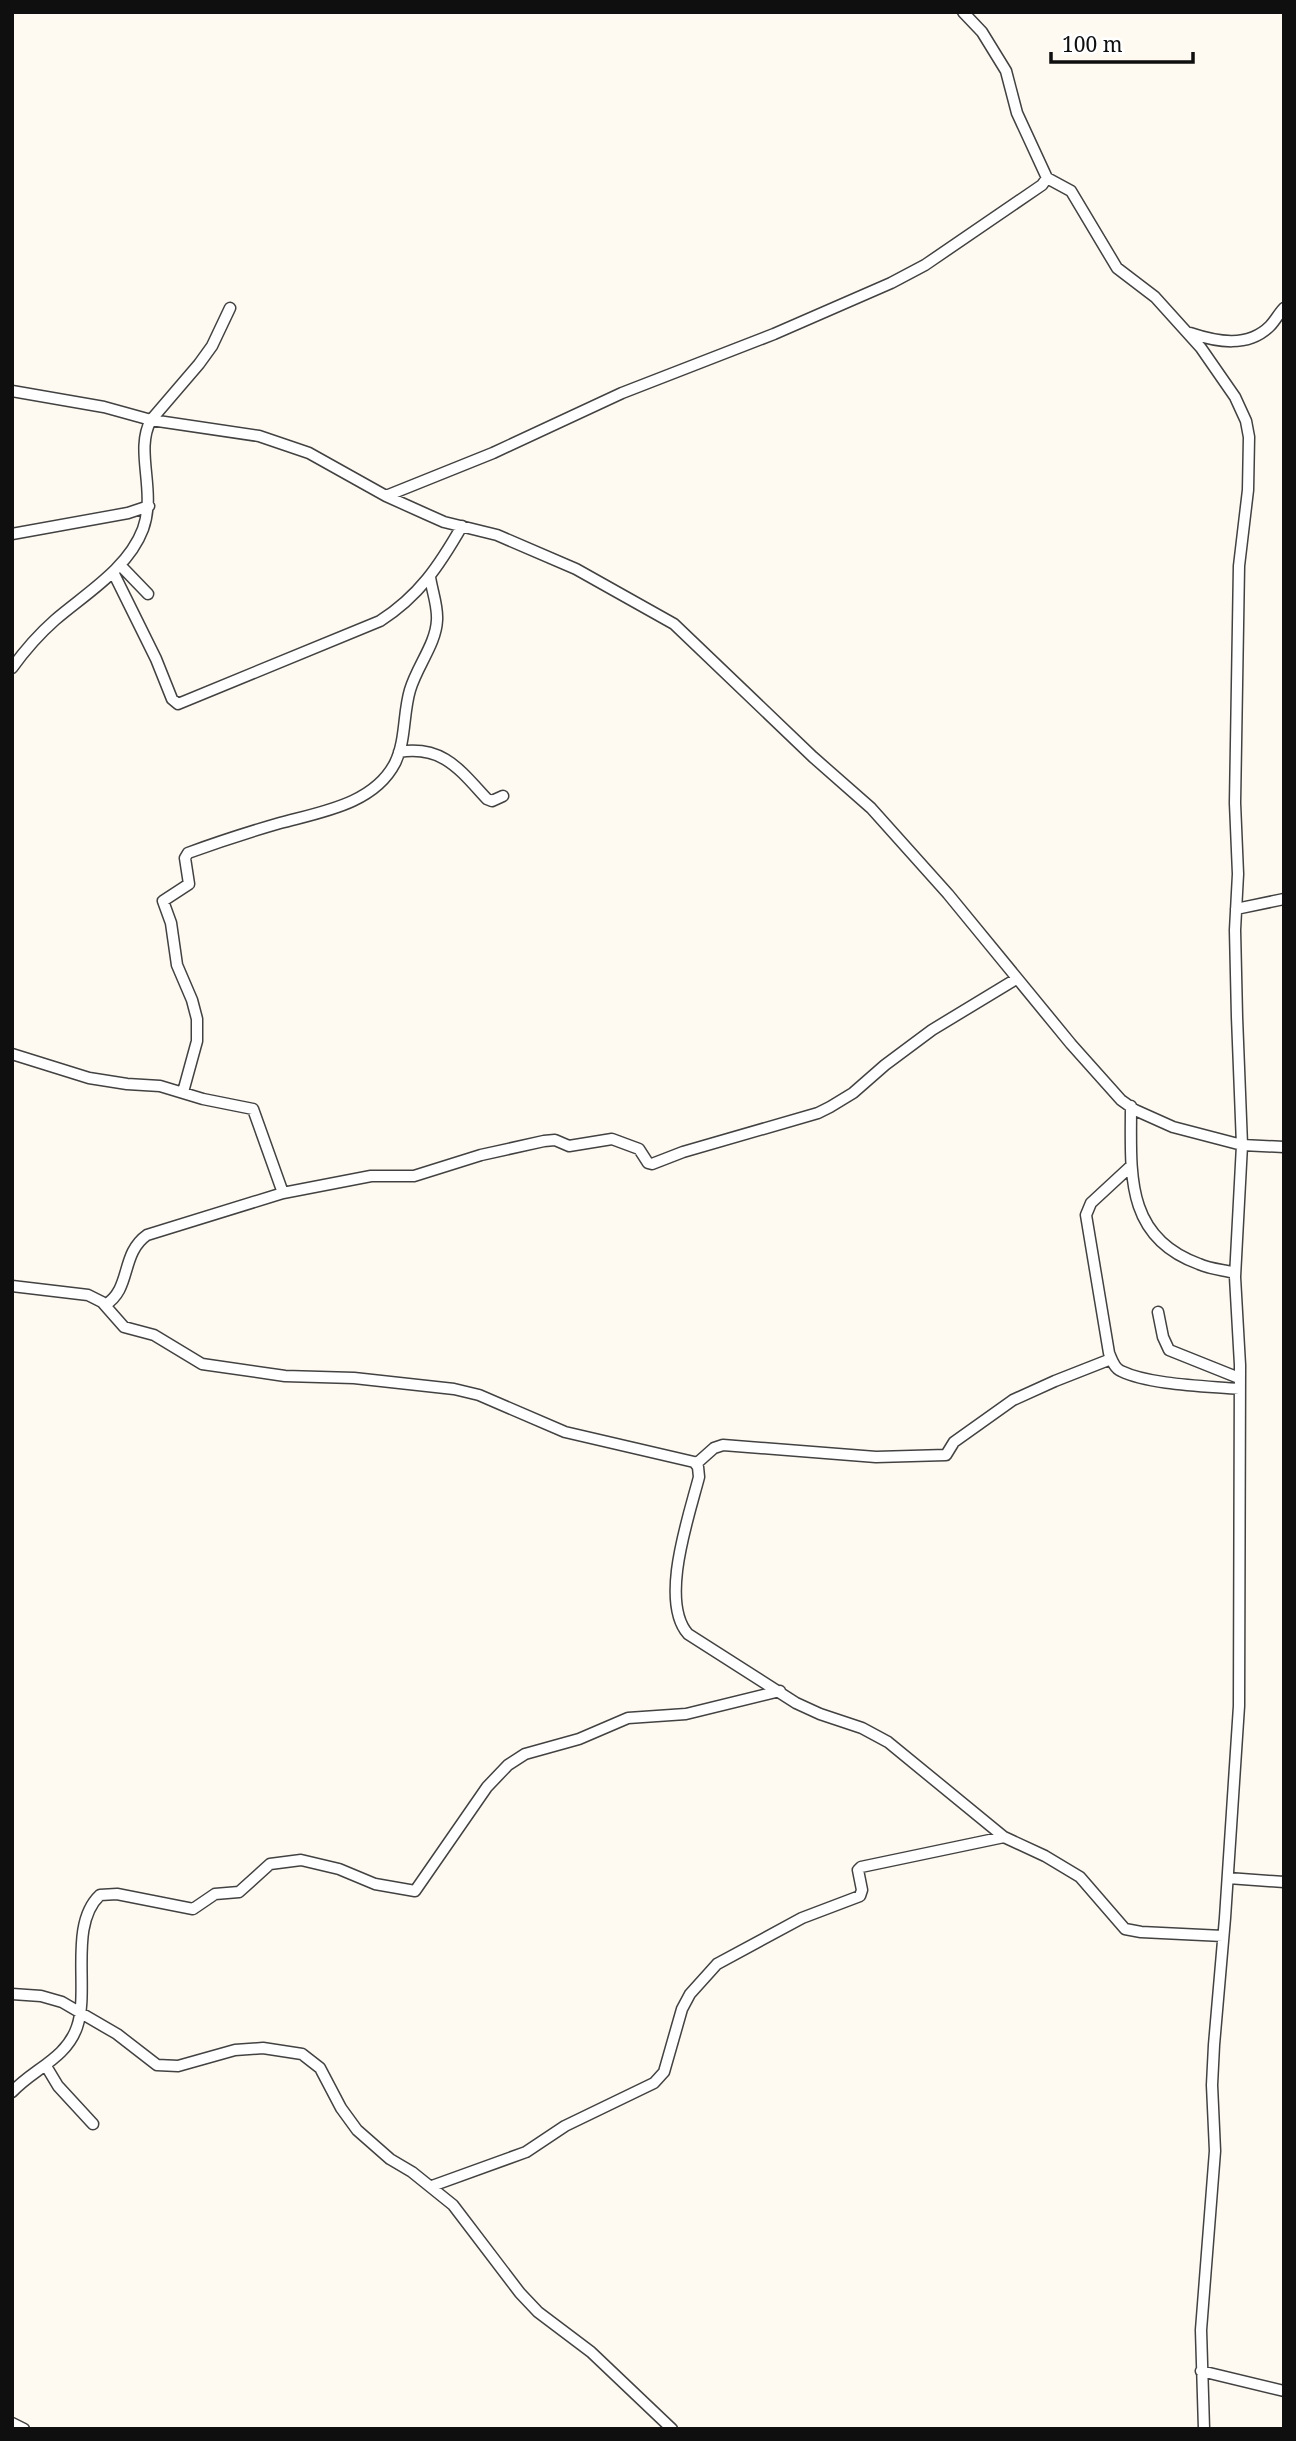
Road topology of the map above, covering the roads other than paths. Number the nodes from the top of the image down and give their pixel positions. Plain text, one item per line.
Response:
1 (963, 12) edge
2 (1047, 178) junction
3 (230, 308) dead end
4 (1284, 308) edge
5 (1189, 332) junction
6 (12, 391) edge
7 (151, 420) junction
8 (386, 495) junction
9 (149, 506) junction
10 (462, 526) junction
11 (12, 534) edge
12 (116, 568) junction
13 (430, 578) junction
14 (148, 594) dead end
15 (26, 647) junction
16 (12, 654) edge
17 (12, 668) edge
18 (399, 752) junction
19 (503, 796) dead end
20 (1284, 900) edge
21 (1236, 909) junction
22 (1016, 979) junction
23 (12, 1054) edge
24 (183, 1092) junction
25 (1130, 1106) junction
26 (1242, 1145) junction
27 (1284, 1147) edge
28 (1131, 1166) junction
29 (284, 1193) junction
30 (1236, 1273) junction
31 (12, 1286) edge
32 (104, 1305) junction
33 (1158, 1312) dead end
34 (1111, 1359) junction
35 (1239, 1383) junction
36 (696, 1464) junction
37 (780, 1691) junction
38 (1004, 1837) junction
39 (1228, 1878) junction
40 (1284, 1882) edge
41 (1223, 1936) junction
42 (12, 1994) edge
43 (80, 2011) junction
44 (46, 2066) junction
45 (12, 2092) edge
46 (93, 2124) dead end
47 (432, 2186) junction
48 (1201, 2371) junction
49 (1284, 2391) edge
50 (12, 2423) edge
51 (24, 2429) edge
52 (671, 2429) edge
53 (1203, 2429) edge

1 - 2 street
2 - 5 street
2 - 8 street
3 - 7 street
4 - 5 street
5 - 21 street
6 - 7 street
7 - 8 street
7 - 9 street
8 - 10 street
9 - 11 street
9 - 12 street
10 - 13 street
10 - 22 street
12 - 13 street
12 - 14 street
12 - 15 street
13 - 18 street
15 - 16 street
15 - 17 street
18 - 19 street
18 - 24 street
20 - 21 street
21 - 26 street
22 - 25 street
22 - 29 street
23 - 24 street
24 - 29 street
25 - 26 street
25 - 28 street
26 - 27 street
26 - 30 street
28 - 30 street
28 - 34 street
29 - 32 street
30 - 35 street
31 - 32 street
32 - 36 street
33 - 35 street
34 - 35 street
34 - 36 street
35 - 39 street
36 - 37 street
37 - 38 street
37 - 43 street
38 - 41 street
38 - 47 street
39 - 40 street
39 - 41 street
41 - 48 street
42 - 43 street
43 - 44 street
43 - 47 street
44 - 45 street
44 - 46 street
47 - 52 street
48 - 49 street
48 - 53 street
50 - 51 street

